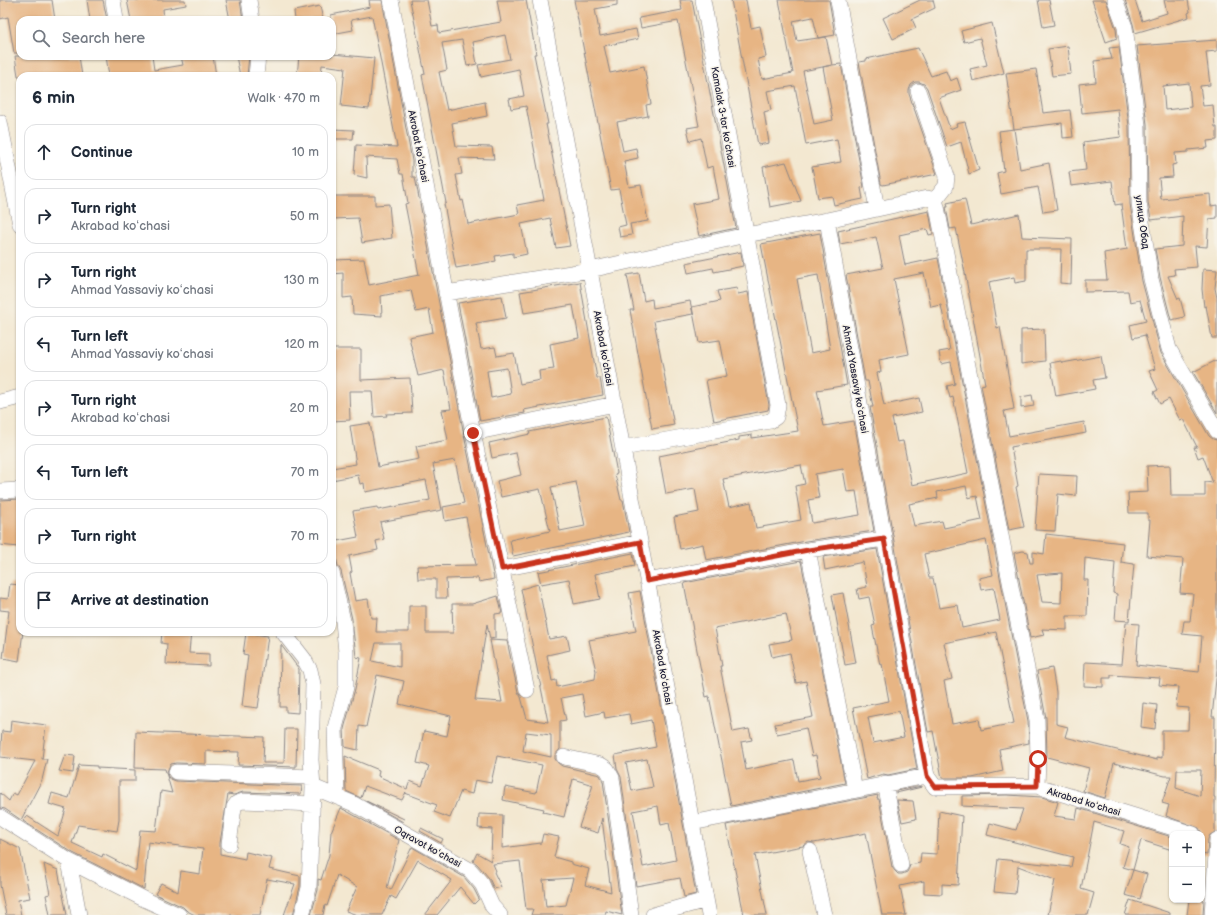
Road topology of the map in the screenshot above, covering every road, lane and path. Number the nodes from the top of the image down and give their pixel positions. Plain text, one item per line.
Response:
1 (113, 0) edge
2 (249, 0) edge
3 (391, 0) edge
4 (540, 0) edge
5 (703, 0) edge
6 (838, 0) edge
7 (1115, 0) edge
8 (115, 16) edge
9 (251, 16) edge
10 (258, 60) edge
11 (256, 72) edge
12 (918, 91) dead end
13 (0, 122) edge
14 (935, 200) junction
15 (16, 204) edge
16 (877, 209) junction
17 (827, 220) junction
18 (746, 235) junction
19 (590, 270) junction
20 (446, 293) junction
21 (16, 397) edge
22 (0, 402) edge
23 (615, 404) junction
24 (1217, 431) edge
25 (473, 433) junction
26 (623, 448) junction
27 (16, 490) edge
28 (0, 491) edge
29 (884, 539) junction
30 (640, 542) junction
31 (808, 550) junction
32 (502, 569) junction
33 (647, 581) junction
34 (336, 590) edge
35 (286, 636) edge
36 (527, 690) dead end
37 (312, 721) junction
38 (335, 728) junction
39 (564, 757) dead end
40 (176, 772) dead end
41 (927, 776) junction
42 (313, 782) junction
43 (884, 784) junction
44 (1037, 786) junction
45 (855, 790) junction
46 (337, 797) junction
47 (313, 804) junction
48 (0, 817) edge
49 (692, 823) junction
50 (1183, 831) edge
51 (1205, 838) edge
52 (1217, 841) edge
53 (229, 844) dead end
54 (810, 851) dead end
55 (69, 861) junction
56 (901, 865) dead end
57 (146, 900) junction
58 (706, 900) junction
59 (79, 915) edge
60 (148, 915) edge
61 (179, 915) edge
62 (302, 915) edge
63 (500, 915) edge
64 (631, 915) edge
65 (653, 915) edge
66 (709, 915) edge
67 (824, 915) edge
68 (1212, 915) edge

1 - 8 street
2 - 9 street
3 - 20 street, Akrobat koʻchasi
4 - 19 street, Akrabad koʻchasi
5 - 18 street, Kamalak 3-tor koʻchasi
6 - 16 street
7 - 24 street, улица Обод
10 - 11 street
12 - 14 street
13 - 15 street
14 - 16 street
14 - 44 street
16 - 17 street
17 - 18 street
17 - 29 street, Ahmad Yassaviy koʻchasi
18 - 19 street
18 - 26 street, Kamalak 3-tor koʻchasi
19 - 20 street
19 - 23 street, Akrabad koʻchasi
20 - 25 street, Akrobat koʻchasi
21 - 22 street
23 - 25 street
23 - 26 street, Akrabad koʻchasi
25 - 32 street, Akrobat koʻchasi
26 - 30 street, Akrabad koʻchasi
27 - 28 street
29 - 31 street
29 - 41 street, Ahmad Yassaviy koʻchasi
30 - 32 street
30 - 33 street, Akrabad koʻchasi
31 - 33 street
31 - 45 street
32 - 36 street, Akrobat koʻchasi
33 - 49 street, Akrabad koʻchasi
34 - 38 street
35 - 37 street
37 - 38 street
37 - 42 street
38 - 46 street
39 - 64 street
40 - 42 street
41 - 43 street
41 - 44 street, Akrabad koʻchasi
42 - 46 street, Oqravot koʻchasi
42 - 47 street
43 - 45 street
43 - 56 street
44 - 50 street, Akrabad koʻchasi
45 - 49 street
46 - 63 street, Oqravot koʻchasi
47 - 53 street
47 - 62 street
48 - 55 street
49 - 58 street, Akrabad koʻchasi
51 - 52 street
52 - 68 street
54 - 67 street
55 - 57 street
55 - 59 street
57 - 60 street
57 - 61 street
58 - 65 street
58 - 66 street, Akrabad koʻchasi

